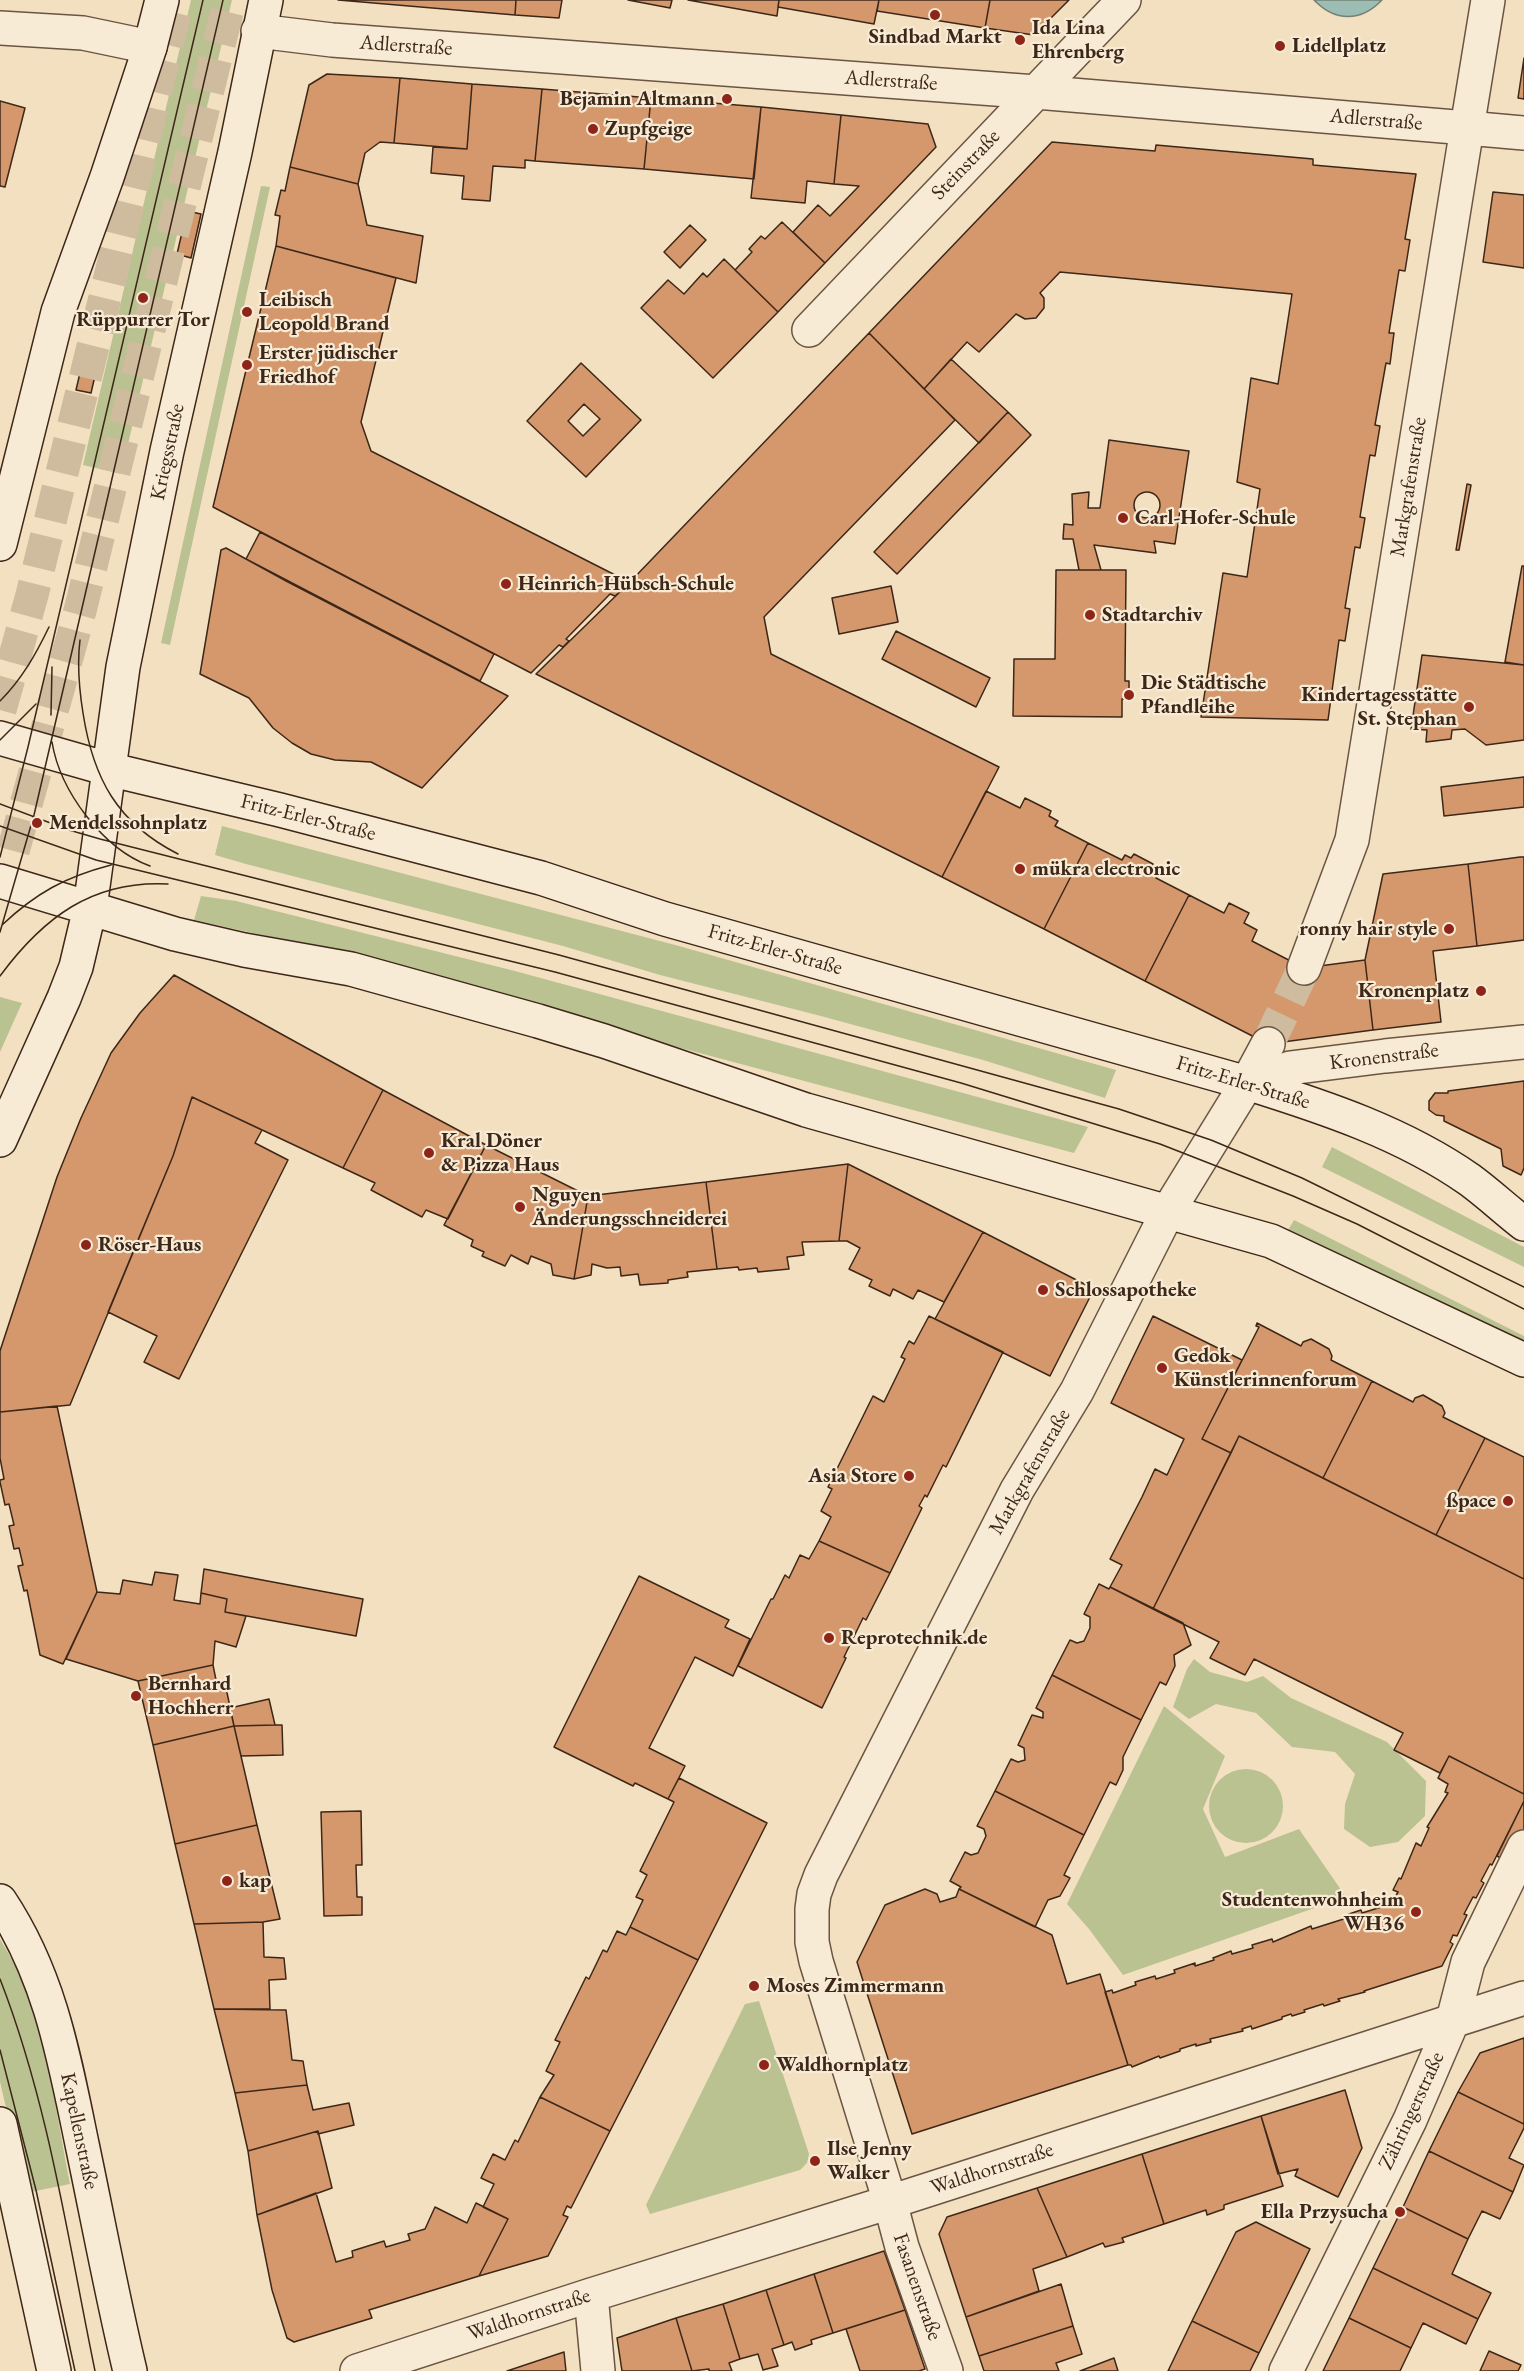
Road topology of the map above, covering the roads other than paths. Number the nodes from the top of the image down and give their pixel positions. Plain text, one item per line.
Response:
1 (162, 0) edge
2 (1124, 0) edge
3 (1488, 0) edge
4 (262, 15) edge
5 (0, 28) edge
6 (150, 47) junction
7 (1036, 92) junction
8 (1467, 128) junction
9 (1524, 133) edge
10 (809, 330) dead end
11 (0, 544) edge
12 (0, 738) edge
13 (108, 769) junction
14 (0, 881) edge
15 (90, 908) junction
16 (1304, 968) tunnel mouth
17 (1524, 1042) edge
18 (1268, 1044) tunnel mouth
19 (1247, 1083) junction
20 (0, 1140) edge
21 (1167, 1213) junction
22 (1524, 1224) edge
23 (1524, 1360) edge
24 (1524, 1847) edge
25 (0, 1901) edge
26 (1524, 1998) edge
27 (1453, 2020) junction
28 (0, 2124) edge
29 (890, 2202) junction
30 (591, 2295) junction
31 (54, 2371) edge
32 (130, 2371) edge
33 (357, 2371) edge
34 (598, 2371) edge
35 (946, 2371) edge
36 (1286, 2371) edge

1 - 6 street
2 - 7 street, Steinstraße
3 - 8 street, Markgrafenstraße
4 - 7 street, Adlerstraße
4 - 13 street, Kriegsstraße
5 - 6 street
6 - 11 street
7 - 8 street, Adlerstraße
7 - 10 street, Steinstraße
8 - 9 street, Adlerstraße
8 - 16 street, Markgrafenstraße
12 - 13 street, Fritz-Erler-Straße
13 - 15 street, Kriegsstraße
13 - 19 street, Fritz-Erler-Straße
14 - 15 street
15 - 20 street, Kriegsstraße
15 - 21 street
17 - 19 street, Kronenstraße
18 - 19 street, Markgrafenstraße
19 - 21 street, Markgrafenstraße
19 - 22 street, Fritz-Erler-Straße
21 - 23 street
21 - 29 street, Markgrafenstraße
24 - 27 street, Zähringerstraße
25 - 32 street, Kapellenstraße
26 - 27 street, Waldhornstraße
27 - 29 street, Waldhornstraße
27 - 36 street, Zähringerstraße
28 - 31 street
29 - 30 street, Waldhornstraße
29 - 35 street, Fasanenstraße
30 - 33 street, Waldhornstraße
30 - 34 street

